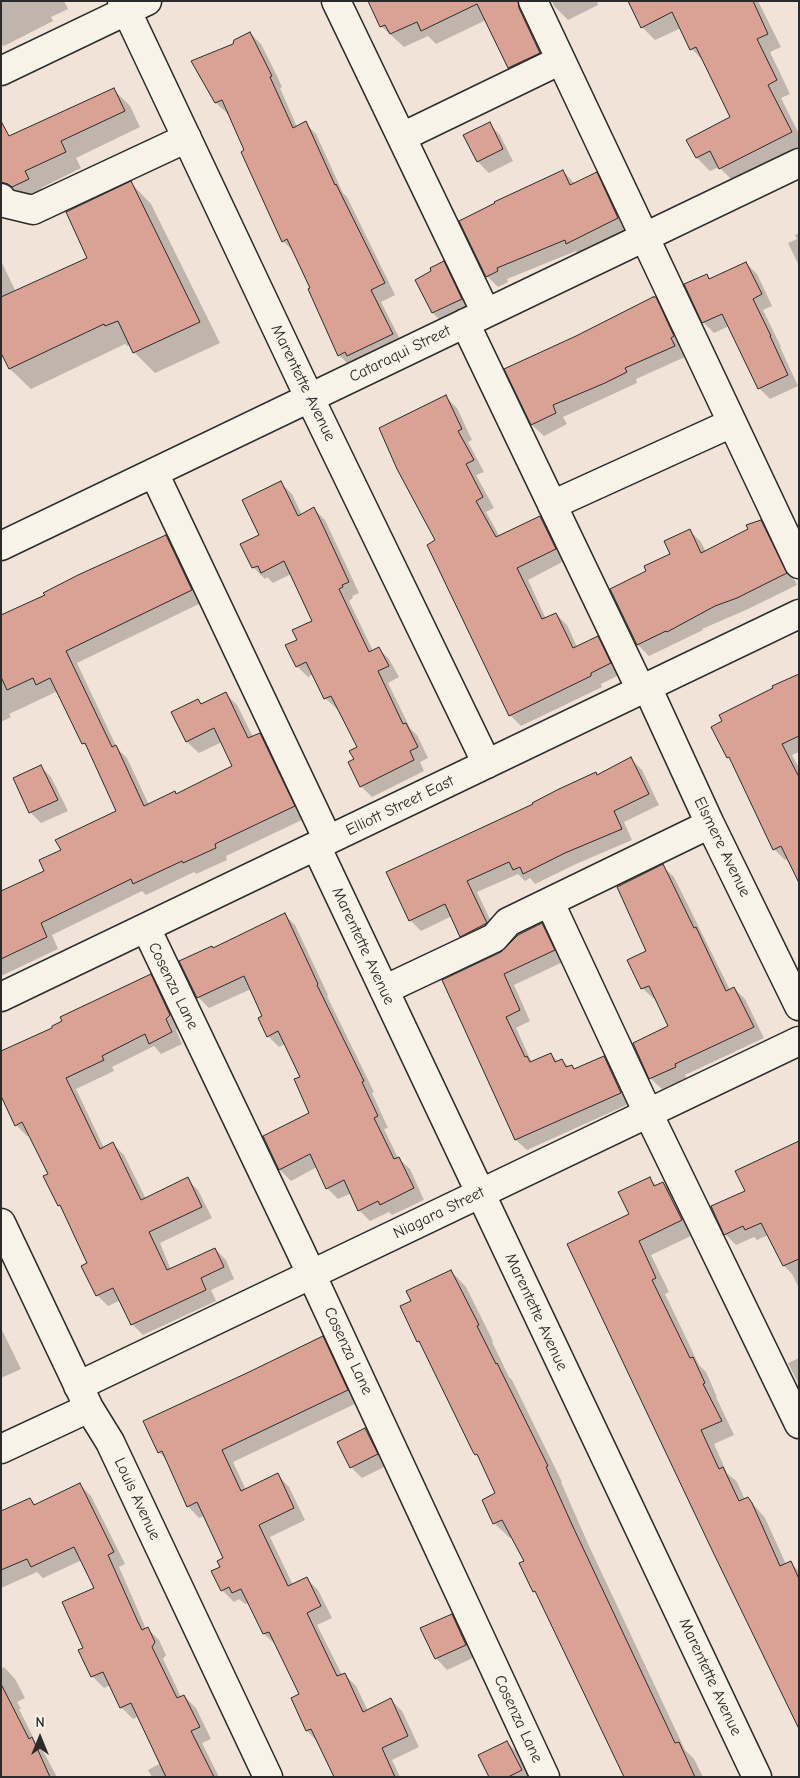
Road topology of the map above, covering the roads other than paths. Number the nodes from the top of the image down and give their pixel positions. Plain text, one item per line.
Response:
1 (336, 1) edge
2 (533, 1) edge
3 (132, 4) edge
4 (561, 60) junction
5 (1, 71) edge
6 (187, 138) junction
7 (402, 138) junction
8 (799, 163) edge
9 (1, 198) edge
10 (644, 237) junction
11 (476, 318) junction
12 (310, 398) junction
13 (732, 423) junction
14 (154, 473) junction
15 (552, 505) junction
16 (1, 546) edge
17 (799, 564) edge
18 (799, 614) edge
19 (644, 689) junction
20 (487, 764) junction
21 (710, 824) junction
22 (322, 843) junction
23 (550, 903) junction
24 (146, 928) junction
25 (384, 990) junction
26 (1, 997) edge
27 (799, 1006) edge
28 (799, 1041) edge
29 (648, 1113) junction
30 (480, 1194) junction
31 (1, 1223) edge
32 (312, 1274) junction
33 (84, 1397) junction
34 (799, 1424) edge
35 (1, 1449) edge
36 (268, 1777) edge
37 (545, 1777) edge
38 (757, 1777) edge

1 - 7 street, Elsmere Avenue
2 - 4 street
3 - 5 street
3 - 6 street, Marentette Avenue
4 - 7 street
4 - 10 street
6 - 9 street
6 - 12 street, Marentette Avenue
7 - 11 street, Elsmere Avenue
8 - 10 street, Cataraqui Street
10 - 11 street, Cataraqui Street
10 - 13 street
11 - 12 street, Cataraqui Street
11 - 15 street, Elsmere Avenue
12 - 14 street, Cataraqui Street
12 - 20 street, Marentette Avenue
13 - 15 street
13 - 17 street
14 - 16 street, Cataraqui Street
14 - 22 street, Marentette Avenue
15 - 19 street, Elsmere Avenue
18 - 19 street, Elliott Street East
19 - 20 street, Elliott Street East
19 - 21 street, Elsmere Avenue
20 - 22 street, Elliott Street East
21 - 23 street
21 - 27 street, Elsmere Avenue
22 - 24 street, Elliott Street East
22 - 25 street, Marentette Avenue
23 - 25 street
23 - 29 street
24 - 26 street, Elliott Street East
24 - 32 street, Cosenza Lane
25 - 30 street, Marentette Avenue
28 - 29 street, Niagara Street
29 - 30 street, Niagara Street
29 - 34 street
30 - 32 street, Niagara Street
30 - 38 street, Marentette Avenue
31 - 33 street, Louis Avenue
32 - 33 street, Niagara Street
32 - 37 street, Cosenza Lane
33 - 35 street, Niagara Street
33 - 36 street, Louis Avenue

